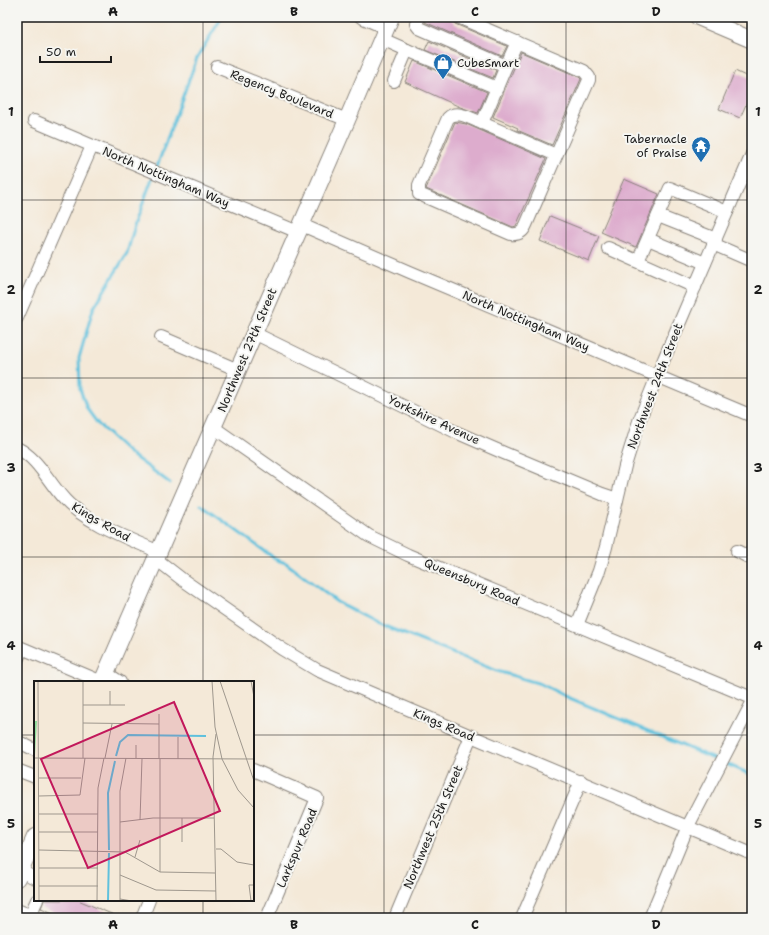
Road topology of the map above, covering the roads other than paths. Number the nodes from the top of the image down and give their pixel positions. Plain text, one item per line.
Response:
1 (361, 17) edge
2 (419, 17) edge
3 (458, 17) edge
4 (698, 17) edge
5 (386, 28) edge
6 (752, 40) edge
7 (517, 42) junction
8 (407, 50) junction
9 (506, 66) junction
10 (217, 67) dead end
11 (394, 81) dead end
12 (497, 88) junction
13 (347, 120) junction
14 (34, 121) dead end
15 (482, 123) junction
16 (92, 146) junction
17 (752, 154) edge
18 (556, 155) junction
19 (727, 212) junction
20 (658, 216) junction
21 (300, 228) junction
22 (648, 239) junction
23 (714, 241) junction
24 (608, 248) dead end
25 (638, 261) junction
26 (752, 261) edge
27 (705, 263) junction
28 (695, 287) junction
29 (17, 318) edge
30 (254, 332) junction
31 (160, 337) dead end
32 (238, 370) junction
33 (657, 376) junction
34 (752, 416) edge
35 (213, 427) junction
36 (17, 448) edge
37 (617, 499) junction
38 (737, 551) dead end
39 (157, 555) junction
40 (752, 559) edge
41 (578, 625) junction
42 (20, 648) edge
43 (17, 660) edge
44 (104, 679) edge
45 (115, 681) edge
46 (752, 698) edge
47 (752, 703) edge
48 (471, 736) junction
49 (17, 741) edge
50 (34, 750) edge
51 (17, 770) edge
52 (254, 770) edge
53 (34, 777) edge
54 (581, 781) junction
55 (688, 826) junction
56 (33, 845) edge
57 (752, 854) edge
58 (18, 875) edge
59 (34, 878) edge
60 (37, 901) edge
61 (149, 901) edge
62 (17, 910) edge
63 (31, 917) edge
64 (142, 918) edge
65 (267, 918) edge
66 (395, 918) edge
67 (522, 918) edge
68 (650, 918) edge

1 - 5 street
2 - 9 street
3 - 7 street
4 - 6 main road
5 - 8 street
5 - 13 main road, Northwest 27th Street
7 - 9 street
7 - 18 street
8 - 11 street
8 - 12 street
9 - 12 street
10 - 13 street, Regency Boulevard
12 - 15 street
13 - 21 main road, Northwest 27th Street
14 - 16 street, North Nottingham Way
15 - 18 street
15 - 18 street
16 - 21 street, North Nottingham Way
16 - 29 street
17 - 19 street, Northwest 24th Street
19 - 20 street
19 - 23 street, Northwest 24th Street
20 - 22 street
20 - 23 street
21 - 30 main road, Northwest 27th Street
21 - 33 street, North Nottingham Way
22 - 25 street
22 - 27 street
23 - 26 street
23 - 27 street, Northwest 24th Street
24 - 25 street
25 - 28 street
27 - 28 street, Northwest 24th Street
28 - 33 street, Northwest 24th Street
30 - 32 main road, Northwest 27th Street
30 - 37 street, Yorkshire Avenue
31 - 32 street
32 - 35 main road, Northwest 27th Street
33 - 34 street, North Nottingham Way
33 - 37 street, Northwest 24th Street
35 - 39 main road, Northwest 27th Street
35 - 41 street, Queensbury Road
36 - 39 street, Kings Road
37 - 41 street, Northwest 24th Street
38 - 40 street
39 - 44 main road, Northwest 27th Street
39 - 48 street, Kings Road
41 - 46 street, Queensbury Road
42 - 43 street
42 - 44 street
44 - 45 street
47 - 55 street
48 - 54 street, Kings Road
48 - 66 street, Northwest 25th Street
49 - 50 street
51 - 53 street
52 - 65 street, Larkspur Road
54 - 55 street, Kings Road
54 - 67 street
55 - 57 street, Kings Road
55 - 68 street
56 - 58 main road
58 - 59 street
60 - 63 street
61 - 64 street
62 - 63 street

